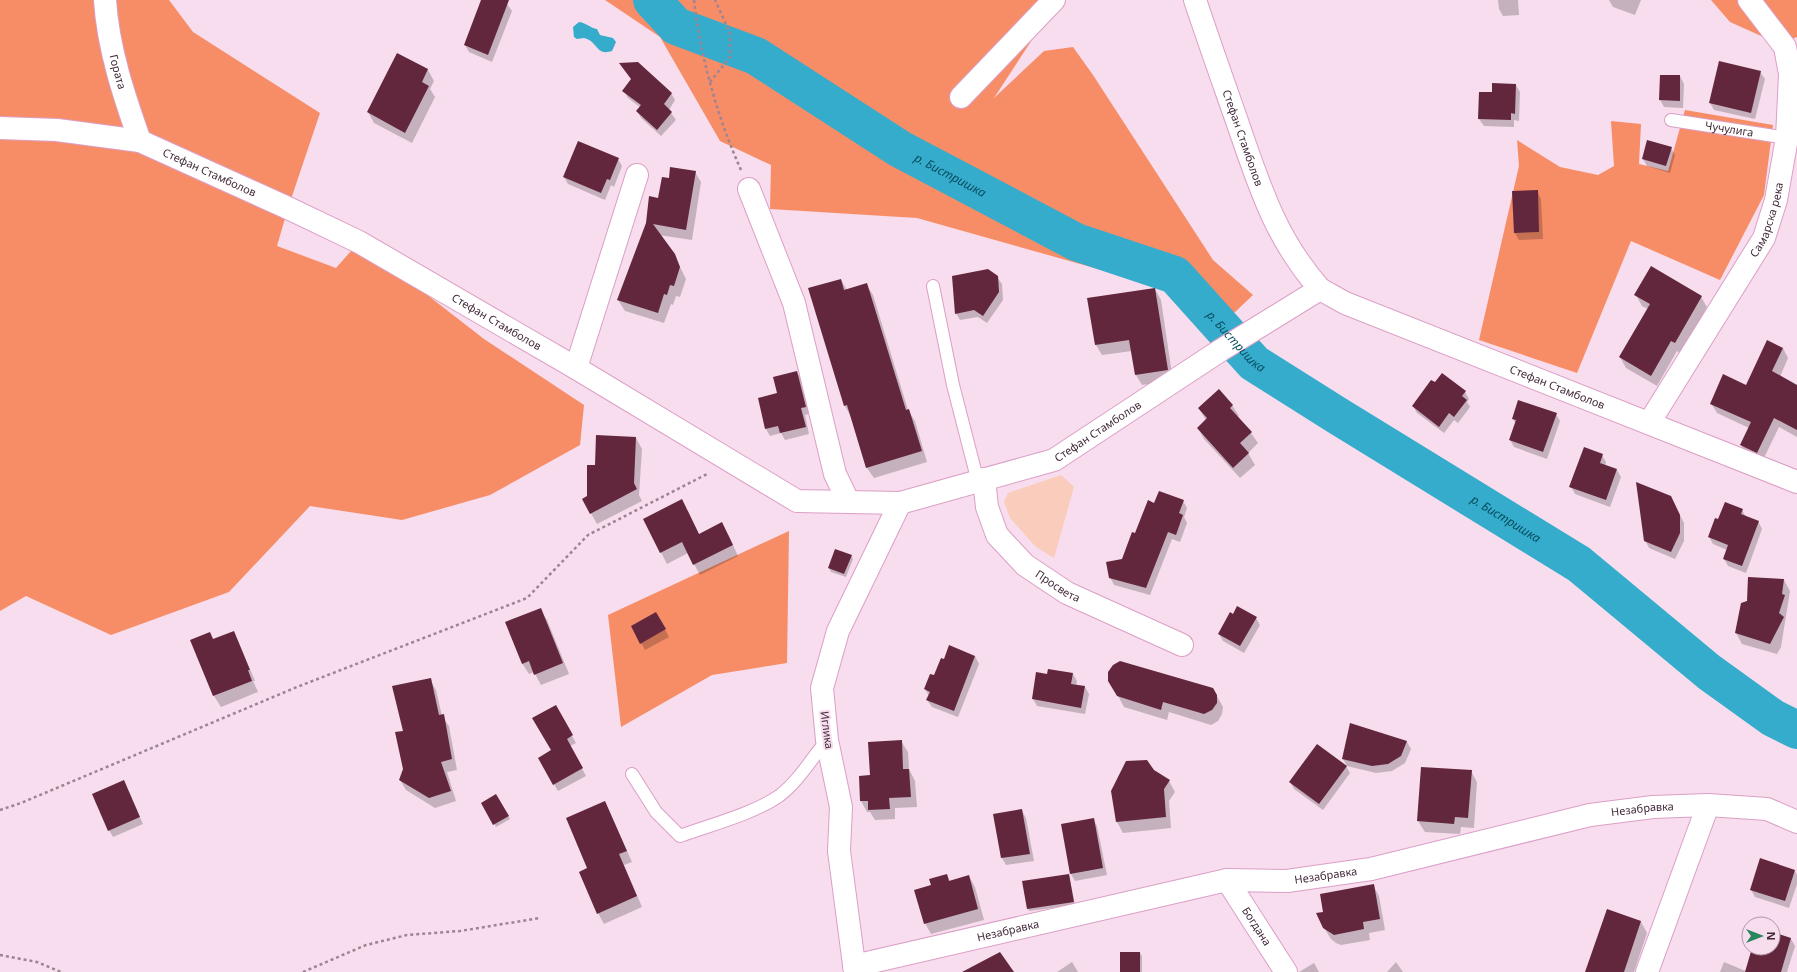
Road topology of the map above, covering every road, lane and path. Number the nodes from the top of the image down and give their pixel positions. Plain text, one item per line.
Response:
1 (105, 0) edge
2 (694, 0) edge
3 (715, 0) edge
4 (1054, 0) edge
5 (1195, 0) edge
6 (1749, 0) edge
7 (710, 82) junction
8 (961, 97) dead end
9 (1671, 120) dead end
10 (0, 128) edge
11 (1787, 138) junction
12 (140, 141) junction
13 (637, 175) dead end
14 (749, 189) joint
15 (933, 286) dead end
16 (1320, 288) junction
17 (576, 368) junction
18 (1649, 423) junction
19 (730, 462) junction
20 (981, 480) junction
21 (1797, 482) edge
22 (848, 501) junction
23 (900, 503) junction
24 (1182, 645) dead end
25 (827, 740) junction
26 (632, 774) dead end
27 (1708, 805) junction
28 (0, 810) edge
29 (1797, 822) edge
30 (1227, 880) junction
31 (540, 918) dead end
32 (0, 955) edge
33 (854, 969) edge
34 (61, 972) edge
35 (305, 972) edge
36 (1286, 972) edge
37 (1647, 972) edge

1 - 12 street, Гората
2 - 7 path
3 - 7 path
4 - 8 street
5 - 16 street, Стефан Стамболов
6 - 11 street, Самарска река
7 - 14 path
9 - 11 lane, Чучулига
10 - 12 street, Стефан Стамболов
11 - 18 street, Самарска река
12 - 17 street, Стефан Стамболов
13 - 17 street
14 - 22 street
15 - 20 lane
16 - 18 street, Стефан Стамболов
16 - 20 street, Стефан Стамболов
17 - 19 street, Стефан Стамболов
18 - 21 street, Стефан Стамболов
19 - 22 street, Стефан Стамболов
19 - 28 path
20 - 23 street, Стефан Стамболов
20 - 24 street, Просвета
22 - 23 street, Стефан Стамболов
23 - 25 street, Иглика
25 - 26 lane
25 - 33 street, Иглика
27 - 29 street, Незабравка
27 - 30 street, Незабравка
27 - 37 street
30 - 33 street, Незабравка
30 - 36 street, Богдана
31 - 35 path
32 - 34 path

